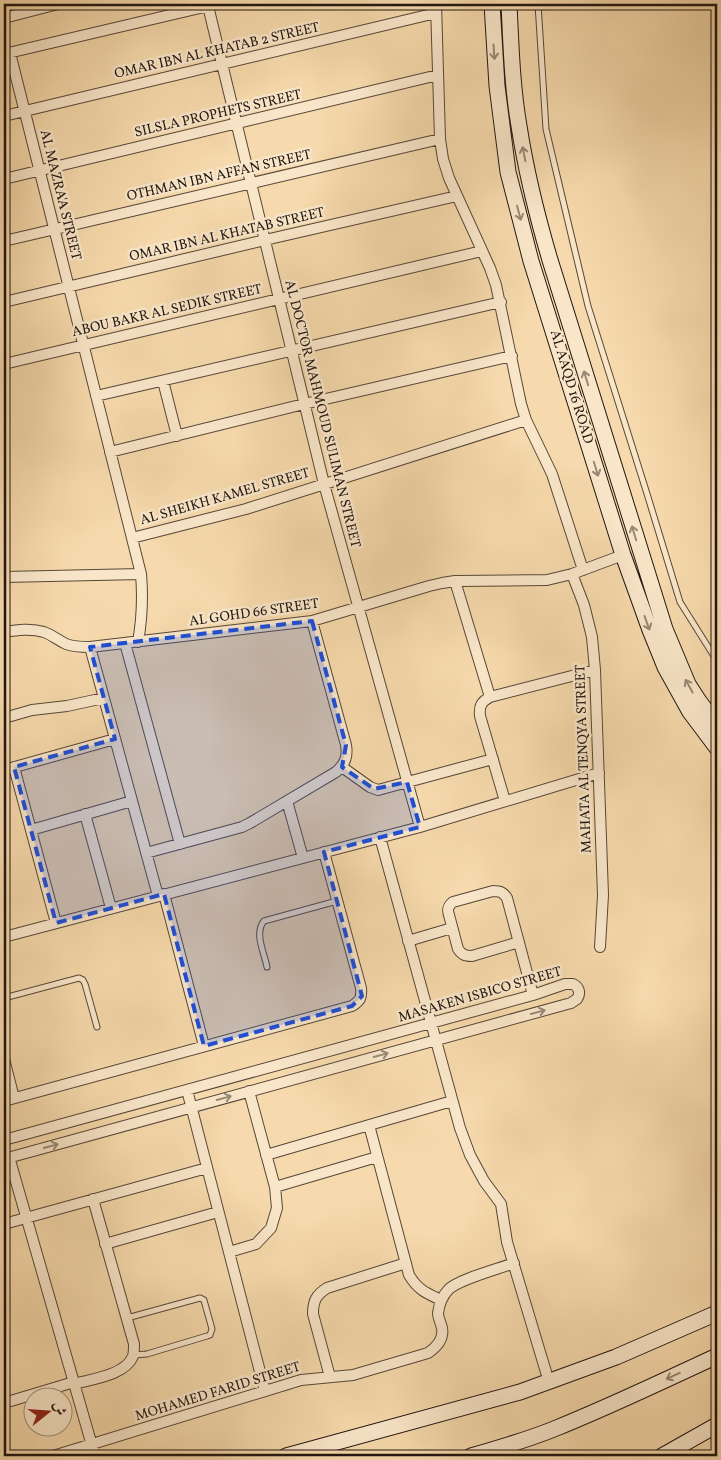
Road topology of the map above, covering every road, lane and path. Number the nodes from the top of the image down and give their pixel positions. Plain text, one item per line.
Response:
1 (58, 4) edge
2 (492, 4) edge
3 (509, 4) edge
4 (538, 4) edge
5 (212, 5) edge
6 (436, 8) edge
7 (4, 18) edge
8 (7, 54) edge
9 (222, 64) junction
10 (438, 75) junction
11 (25, 111) junction
12 (4, 116) edge
13 (236, 123) junction
14 (440, 139) junction
15 (40, 170) junction
16 (4, 179) edge
17 (251, 183) junction
18 (458, 196) junction
19 (54, 228) junction
20 (265, 240) junction
21 (4, 241) edge
22 (482, 251) junction
23 (69, 287) junction
24 (279, 299) junction
25 (4, 302) edge
26 (501, 302) junction
27 (83, 344) junction
28 (292, 352) junction
29 (512, 356) junction
30 (4, 364) edge
31 (164, 381) junction
32 (96, 396) junction
33 (304, 404) junction
34 (526, 420) junction
35 (177, 436) junction
36 (110, 452) junction
37 (324, 484) junction
38 (132, 538) junction
39 (623, 555) junction
40 (583, 570) junction
41 (141, 574) junction
42 (572, 574) junction
43 (4, 577) edge
44 (455, 581) junction
45 (358, 607) junction
46 (312, 621) junction
47 (4, 632) edge
48 (138, 642) junction
49 (125, 643) junction
50 (90, 647) junction
51 (717, 661) edge
52 (595, 670) junction
53 (490, 697) junction
54 (104, 698) junction
55 (4, 718) edge
56 (717, 726) edge
57 (115, 739) junction
58 (717, 748) edge
59 (492, 759) junction
60 (342, 767) junction
61 (9, 769) edge
62 (599, 774) junction
63 (407, 782) junction
64 (132, 801) junction
65 (287, 801) junction
66 (505, 802) junction
67 (85, 814) junction
68 (420, 827) junction
69 (31, 830) junction
70 (380, 837) junction
71 (180, 844) junction
72 (324, 852) junction
73 (146, 853) junction
74 (304, 858) junction
75 (161, 895) junction
76 (337, 901) junction
77 (112, 908) junction
78 (56, 923) junction
79 (452, 928) junction
80 (4, 937) edge
81 (408, 941) junction
82 (519, 942) junction
83 (600, 947) dead end
84 (267, 966) dead end
85 (533, 995) junction
86 (4, 998) edge
87 (431, 1023) junction
88 (97, 1027) dead end
89 (436, 1040) junction
90 (204, 1046) junction
91 (4, 1059) edge
92 (187, 1090) junction
93 (250, 1091) junction
94 (14, 1098) junction
95 (4, 1101) edge
96 (452, 1101) junction
97 (191, 1107) junction
98 (369, 1125) junction
99 (4, 1140) edge
100 (266, 1155) junction
101 (377, 1157) junction
102 (6, 1158) edge
103 (207, 1168) junction
104 (275, 1187) junction
105 (93, 1199) junction
106 (218, 1212) junction
107 (26, 1218) junction
108 (4, 1224) edge
109 (105, 1244) junction
110 (229, 1252) junction
111 (406, 1263) junction
112 (514, 1263) junction
113 (441, 1300) junction
114 (717, 1313) edge
115 (126, 1318) junction
116 (133, 1356) junction
117 (717, 1356) edge
118 (330, 1377) junction
119 (549, 1382) junction
120 (74, 1383) junction
121 (264, 1391) junction
122 (4, 1403) edge
123 (717, 1425) edge
124 (92, 1444) junction
125 (53, 1456) edge
126 (95, 1456) edge
127 (286, 1456) edge
128 (471, 1456) edge
129 (662, 1456) edge

1 - 7 street
2 -> 39 street, AL AAQD 16 ROAD
56 -> 3 street, AL AAQD 16 ROAD
4 - 51 lane
5 - 8 street
5 - 9 street, AL DOCTOR MAHMOUD SULIMAN STREET
6 - 9 street, OMAR IBN AL KHATAB 2 STREET
6 - 10 street
8 - 11 street, AL MAZRA'A STREET
9 - 11 street, OMAR IBN AL KHATAB 2 STREET
9 - 13 street, AL DOCTOR MAHMOUD SULIMAN STREET
10 - 13 street, SILSLA PROPHETS STREET
10 - 14 street
11 - 12 street, OMAR IBN AL KHATAB 2 STREET
11 - 15 street, AL MAZRA'A STREET
13 - 15 street, SILSLA PROPHETS STREET
13 - 17 street, AL DOCTOR MAHMOUD SULIMAN STREET
14 - 17 street, OTHMAN IBN AFFAN STREET
14 - 18 street
15 - 16 street, SILSLA PROPHETS STREET
15 - 19 street, AL MAZRA'A STREET
17 - 19 street, OTHMAN IBN AFFAN STREET
17 - 20 street, AL DOCTOR MAHMOUD SULIMAN STREET
18 - 20 street, OMAR IBN AL KHATAB STREET
18 - 22 street
19 - 21 street, OTHMAN IBN AFFAN STREET
19 - 23 street, AL MAZRA'A STREET
20 - 23 street, OMAR IBN AL KHATAB STREET
20 - 24 street, AL DOCTOR MAHMOUD SULIMAN STREET
22 - 24 street, ABOU BAKR AL SEDIK STREET
22 - 26 street
23 - 25 street, OMAR IBN AL KHATAB STREET
23 - 27 street, AL MAZRA'A STREET
24 - 27 street, ABOU BAKR AL SEDIK STREET
24 - 28 street, AL DOCTOR MAHMOUD SULIMAN STREET
26 - 28 street
26 - 29 street
27 - 30 street, ABOU BAKR AL SEDIK STREET
27 - 32 street, AL MAZRA'A STREET
28 - 31 street
28 - 33 street, AL DOCTOR MAHMOUD SULIMAN STREET
29 - 33 street
29 - 34 street
31 - 32 street
31 - 35 street
32 - 36 street, AL MAZRA'A STREET
33 - 35 street
33 - 37 street, AL DOCTOR MAHMOUD SULIMAN STREET
34 - 37 street, AL SHEIKH KAMEL STREET
34 - 40 street
35 - 36 street
36 - 38 street, AL MAZRA'A STREET
37 - 38 street, AL SHEIKH KAMEL STREET
37 - 45 street, AL DOCTOR MAHMOUD SULIMAN STREET
38 - 41 street, AL MAZRA'A STREET
39 - 40 street, AL GOHD 66 STREET
39 -> 58 street, AL AAQD 16 ROAD
40 - 42 street, AL GOHD 66 STREET
41 - 43 street
41 - 48 street, AL MAZRA'A STREET
42 - 44 street, AL GOHD 66 STREET
42 - 52 street, MAHATA AL TENQYA STREET
44 - 45 street, AL GOHD 66 STREET
44 - 53 street
45 - 46 street, AL GOHD 66 STREET
45 - 63 street, AL DOCTOR MAHMOUD SULIMAN STREET
46 - 48 street, AL GOHD 66 STREET
46 - 60 street
47 - 50 street, AL GOHD 66 STREET
48 - 49 street, AL GOHD 66 STREET
49 - 50 street, AL GOHD 66 STREET
49 - 71 street
50 - 54 street
52 - 53 street
52 - 62 street, MAHATA AL TENQYA STREET
53 - 59 street
54 - 55 street
54 - 57 street
57 - 61 street
57 - 64 street
59 - 63 street
59 - 66 street
60 - 63 street
60 - 65 street
61 - 69 street
62 - 66 street
62 - 83 street, MAHATA AL TENQYA STREET
63 - 68 street, AL DOCTOR MAHMOUD SULIMAN STREET
64 - 67 street
64 - 73 street
65 - 71 street
65 - 74 street
66 - 68 street
67 - 69 street
67 - 77 street
68 - 70 street
69 - 78 street
70 - 72 street
70 - 81 street
71 - 73 street
72 - 74 street
72 - 76 street
73 - 75 street
74 - 75 street
75 - 77 street
75 - 90 street
76 - 84 lane
76 - 90 street
77 - 78 street
78 - 80 street
79 - 81 street
79 - 82 street
79 - 82 street
81 - 87 street
82 - 85 street
85 - 87 street, MASAKEN ISBICO STREET
89 -> 85 street, MASAKEN ISBICO STREET
86 - 88 lane
87 - 89 street
87 - 92 street, MASAKEN ISBICO STREET
93 -> 89 street, MASAKEN ISBICO STREET
89 - 96 street
90 - 94 street
91 - 94 street
92 - 97 street
92 - 99 street, MASAKEN ISBICO STREET
97 -> 93 street, MASAKEN ISBICO STREET
93 - 100 street
94 - 95 street
96 - 98 street
96 - 112 street
102 -> 97 street, MASAKEN ISBICO STREET
97 - 103 street
98 - 100 street
98 - 101 street
100 - 104 street
101 - 104 street
101 - 111 street
102 - 107 street
103 - 105 street
103 - 106 street
104 - 110 street
105 - 107 street
105 - 109 street
106 - 109 street
106 - 110 street
107 - 108 street
107 - 120 street
109 - 115 street
110 - 121 street
111 - 113 street
111 - 118 street
112 - 113 street
112 - 119 street
113 - 118 street, MOHAMED FARID STREET
114 - 119 street
115 - 116 street
115 - 116 lane
116 - 120 street
117 -> 128 street
118 - 121 street, MOHAMED FARID STREET
119 - 127 street
120 - 122 street
120 - 124 street
121 - 124 street, MOHAMED FARID STREET
123 - 129 street
124 - 125 street, MOHAMED FARID STREET
124 - 126 street

